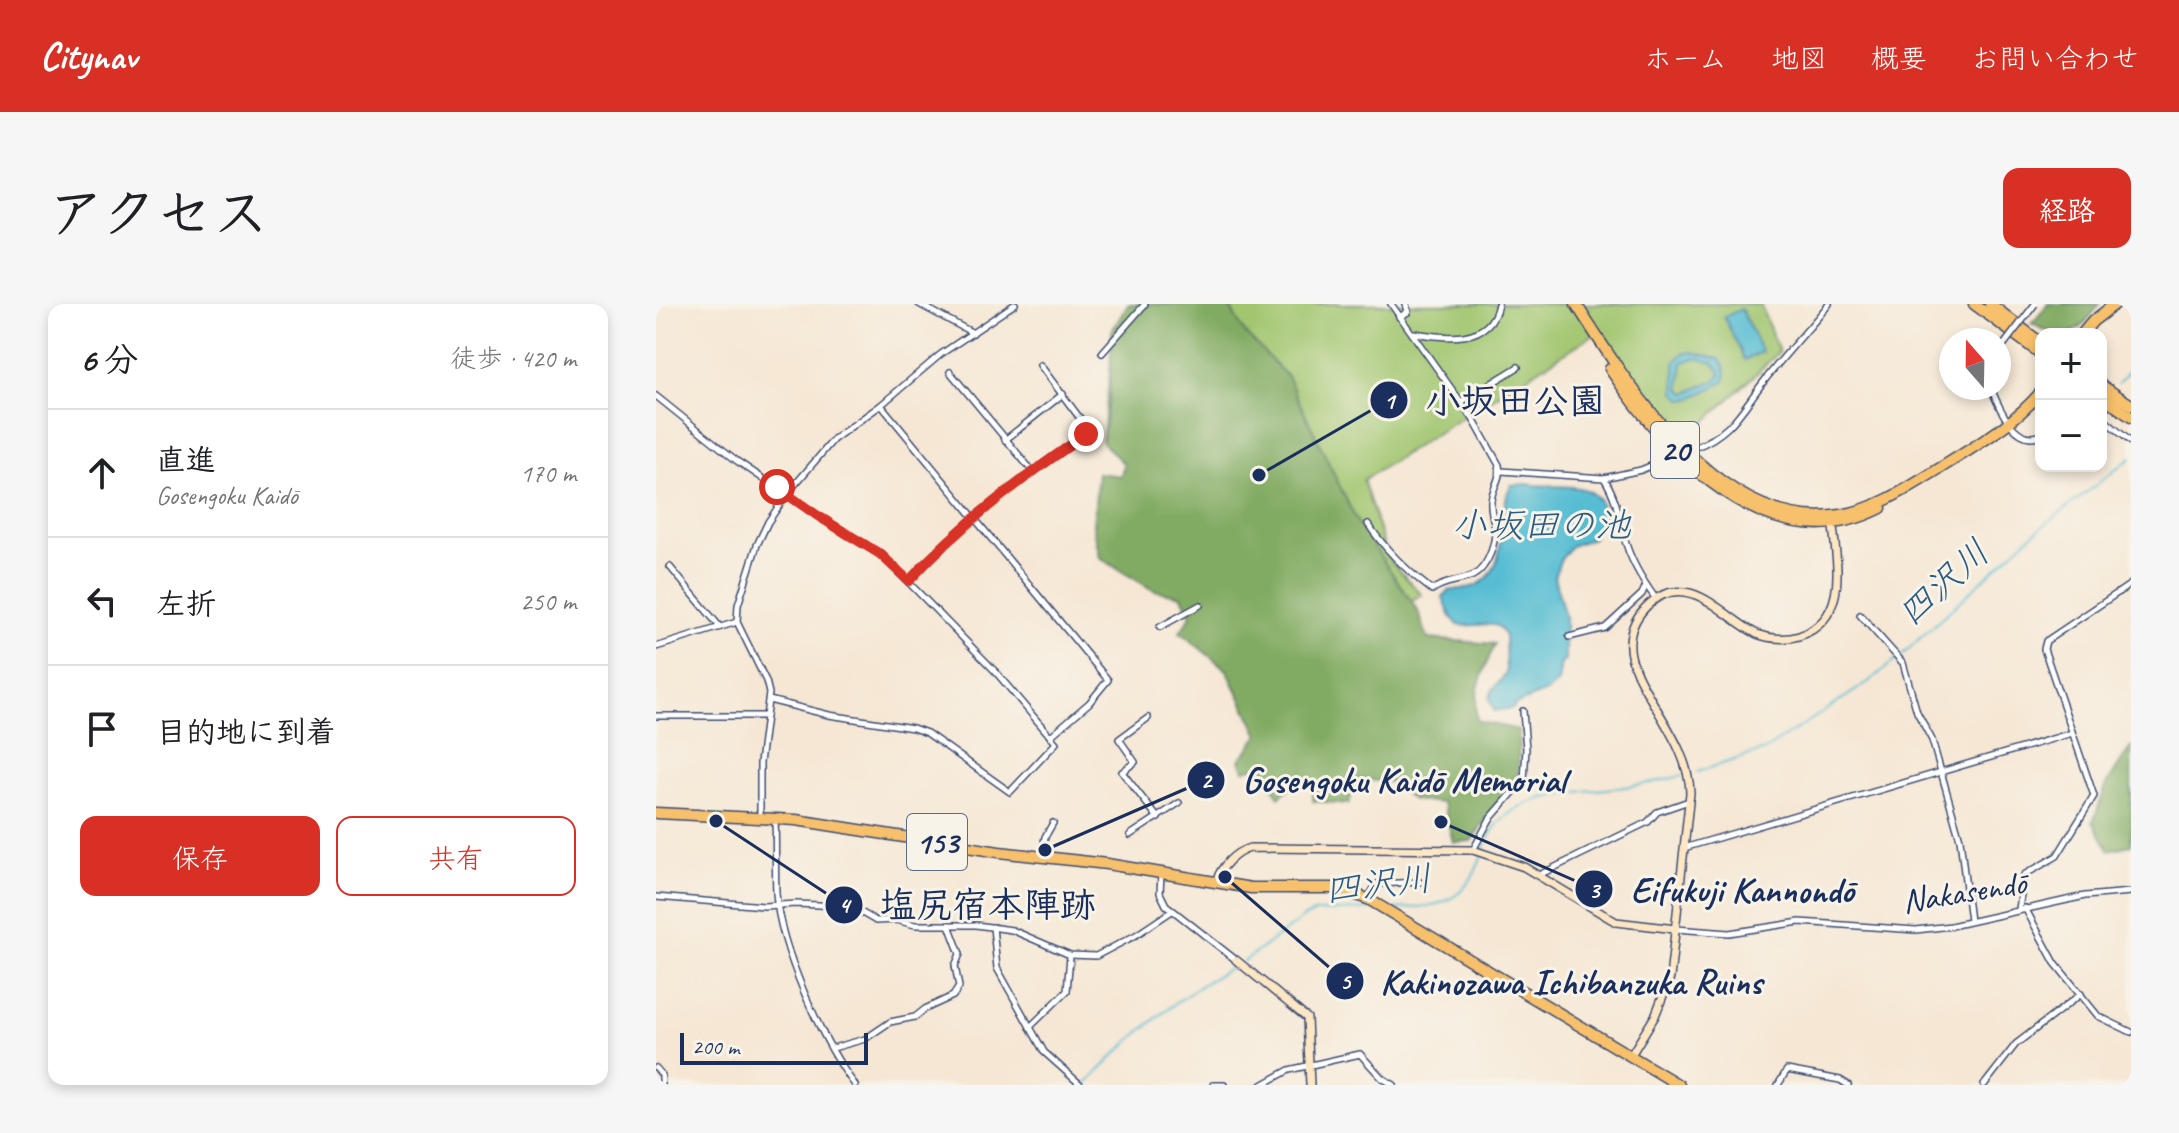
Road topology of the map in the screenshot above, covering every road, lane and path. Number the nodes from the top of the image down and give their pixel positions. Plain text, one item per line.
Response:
1 (919, 304) edge
2 (1015, 304) edge
3 (1145, 304) edge
4 (1391, 304) edge
5 (1406, 304) edge
6 (1498, 304) edge
7 (1568, 304) edge
8 (1576, 304) edge
9 (1829, 304) edge
10 (1974, 304) edge
11 (1990, 304) edge
12 (2035, 304) edge
13 (2115, 304) edge
14 (1399, 317) junction
15 (2087, 328) edge
16 (974, 333) junction
17 (1413, 333) junction
18 (2011, 335) edge
19 (2035, 338) edge
20 (2035, 350) edge
21 (1102, 353) dead end
22 (1040, 365) dead end
23 (1518, 367) dead end
24 (950, 372) dead end
25 (2107, 389) edge
26 (1063, 394) junction
27 (656, 396) edge
28 (2035, 398) edge
29 (1998, 400) edge
30 (2107, 400) edge
31 (1461, 402) junction
32 (881, 405) junction
33 (2131, 405) edge
34 (2131, 417) edge
35 (2010, 422) junction
36 (2107, 422) edge
37 (1095, 429) dead end
38 (1085, 430) junction
39 (2035, 436) edge
40 (1005, 440) junction
41 (2131, 442) edge
42 (1694, 448) dead end
43 (1667, 459) dead end
44 (1501, 471) junction
45 (1033, 472) junction
46 (1604, 478) junction
47 (787, 494) junction
48 (976, 518) junction
49 (1833, 520) junction
50 (1368, 524) dead end
51 (670, 567) dead end
52 (909, 581) junction
53 (2131, 584) edge
54 (1646, 585) junction
55 (1656, 599) junction
56 (1200, 605) dead end
57 (1860, 615) dead end
58 (737, 622) junction
59 (720, 627) junction
60 (1160, 627) dead end
61 (1569, 637) dead end
62 (656, 647) edge
63 (769, 700) junction
64 (1523, 711) dead end
65 (656, 716) edge
66 (766, 716) junction
67 (1148, 718) dead end
68 (2072, 733) junction
69 (1049, 735) junction
70 (1941, 772) junction
71 (1689, 801) junction
72 (1179, 803) dead end
73 (656, 813) edge
74 (760, 818) junction
75 (1158, 818) junction
76 (775, 819) junction
77 (1053, 823) dead end
78 (1130, 835) dead end
79 (1684, 848) junction
80 (1476, 851) junction
81 (1042, 855) junction
82 (1161, 874) junction
83 (1538, 875) junction
84 (1420, 882) dead end
85 (1216, 883) junction
86 (2131, 892) edge
87 (656, 897) edge
88 (1371, 901) junction
89 (778, 905) junction
90 (2022, 909) junction
91 (1172, 911) junction
92 (1970, 921) junction
93 (949, 925) junction
94 (993, 927) junction
95 (1676, 929) junction
96 (1070, 955) junction
97 (1236, 960) joint
98 (2081, 994) junction
99 (1030, 1027) junction
100 (2131, 1032) edge
101 (833, 1048) junction
102 (1631, 1055) junction
103 (1309, 1065) junction
104 (656, 1068) edge
105 (662, 1085) edge
106 (855, 1085) edge
107 (1081, 1085) edge
108 (1213, 1085) edge
109 (1224, 1085) edge
110 (1262, 1085) edge
111 (1310, 1085) edge
112 (1394, 1085) edge
113 (1679, 1085) edge
114 (1778, 1085) edge
115 (1848, 1085) edge
116 (1984, 1085) edge

1 - 16 street
2 - 16 street
3 - 21 street
4 - 14 street
5 - 14 street
6 - 17 street
7 - 49 highway, 20
8 - 49 highway, 20
9 - 42 street
10 - 20 highway
11 - 19 highway
12 - 18 street, bridge
13 - 15 highway
14 - 17 street
16 - 32 street
17 - 31 street
22 - 26 street
23 - 31 street
24 - 40 street
25 - 33 highway
26 - 38 street
26 - 40 street
27 - 47 street
28 - 35 highway, 20
29 - 35 street
30 - 34 highway
31 - 44 street
32 - 47 street
32 - 48 street
35 - 39 street
35 - 49 highway, 20
36 - 41 street
37 - 38 street
38 - 45 street
40 - 45 street
43 - 46 street
44 - 46 street
44 - 50 street
45 - 48 street
46 - 54 street
47 - 52 street
47 - 58 street
48 - 52 street
48 - 69 street
49 - 55 street
51 - 59 street
52 - 69 street
53 - 68 street
54 - 55 street
54 - 61 street
55 - 71 street
56 - 60 street
57 - 70 street
58 - 59 street
58 - 63 street
59 - 62 street
63 - 66 street
63 - 69 street
64 - 80 street
65 - 66 street
66 - 74 street
67 - 75 street
68 - 70 street
68 - 90 street
70 - 79 street
70 - 92 street
71 - 79 street
71 - 83 street
72 - 75 street
73 - 74 highway, 153
74 - 76 highway, 153
75 - 78 street
76 - 81 highway, 153
76 - 89 street
77 - 81 street
79 - 95 street
80 - 83 street, Nakasendō
80 - 85 street
81 - 82 highway, 153
82 - 85 highway, 153
82 - 91 street
83 - 95 street, Nakasendō
84 - 88 street
85 - 88 highway, 153
86 - 90 street, Nakasendō
87 - 89 street
88 - 102 highway, 153
89 - 93 street
89 - 101 street
90 - 92 street, Nakasendō
90 - 98 street
91 - 96 street
91 - 97 street
92 - 95 street, Nakasendō
93 - 94 street
93 - 101 street
94 - 96 street
94 - 99 street
95 - 102 street
96 - 99 street
97 - 103 street
98 - 100 street
98 - 116 street
99 - 107 street
101 - 106 street
102 - 113 highway, 153
103 - 110 street
103 - 111 street
103 - 112 street
104 - 105 street
108 - 109 street
114 - 115 street

